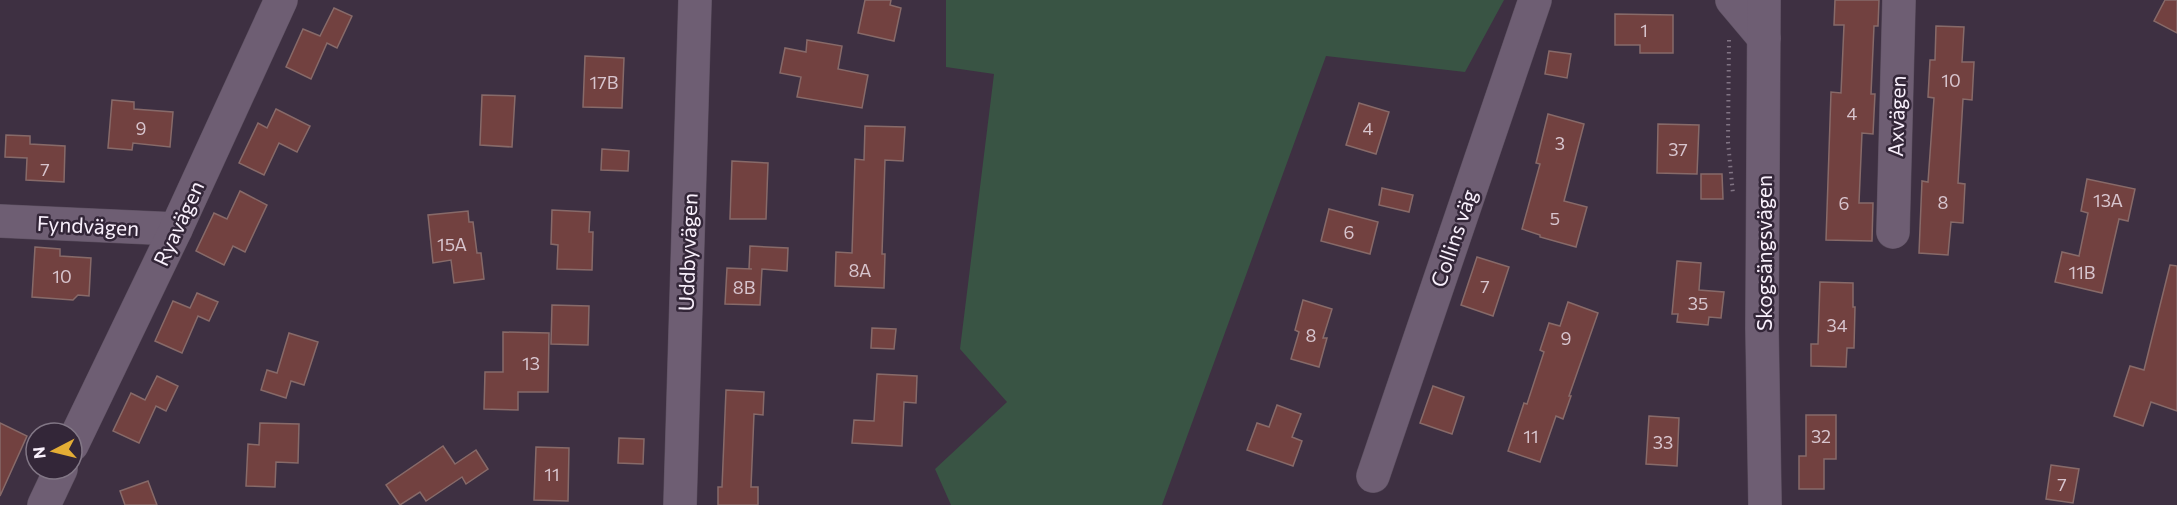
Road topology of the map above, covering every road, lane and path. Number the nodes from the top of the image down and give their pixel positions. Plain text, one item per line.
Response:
1 (281, 0) edge
2 (696, 0) edge
3 (1535, 0) edge
4 (1732, 0) edge
5 (1764, 0) edge
6 (1899, 0) edge
7 (1764, 38) junction
8 (0, 221) edge
9 (176, 229) junction
10 (1893, 232) dead end
11 (84, 421) edge
12 (1373, 476) dead end
13 (55, 481) edge
14 (44, 505) edge
15 (680, 505) edge
16 (1765, 505) edge

1 - 9 street, Ryavägen
2 - 15 street, Uddbyvägen
3 - 12 street, Collins väg
4 - 7 street
5 - 7 street, Skogsängsvägen
6 - 10 street, Axvägen
7 - 16 street, Skogsängsvägen
8 - 9 street, Fyndvägen
9 - 11 street, Ryavägen
13 - 14 street

